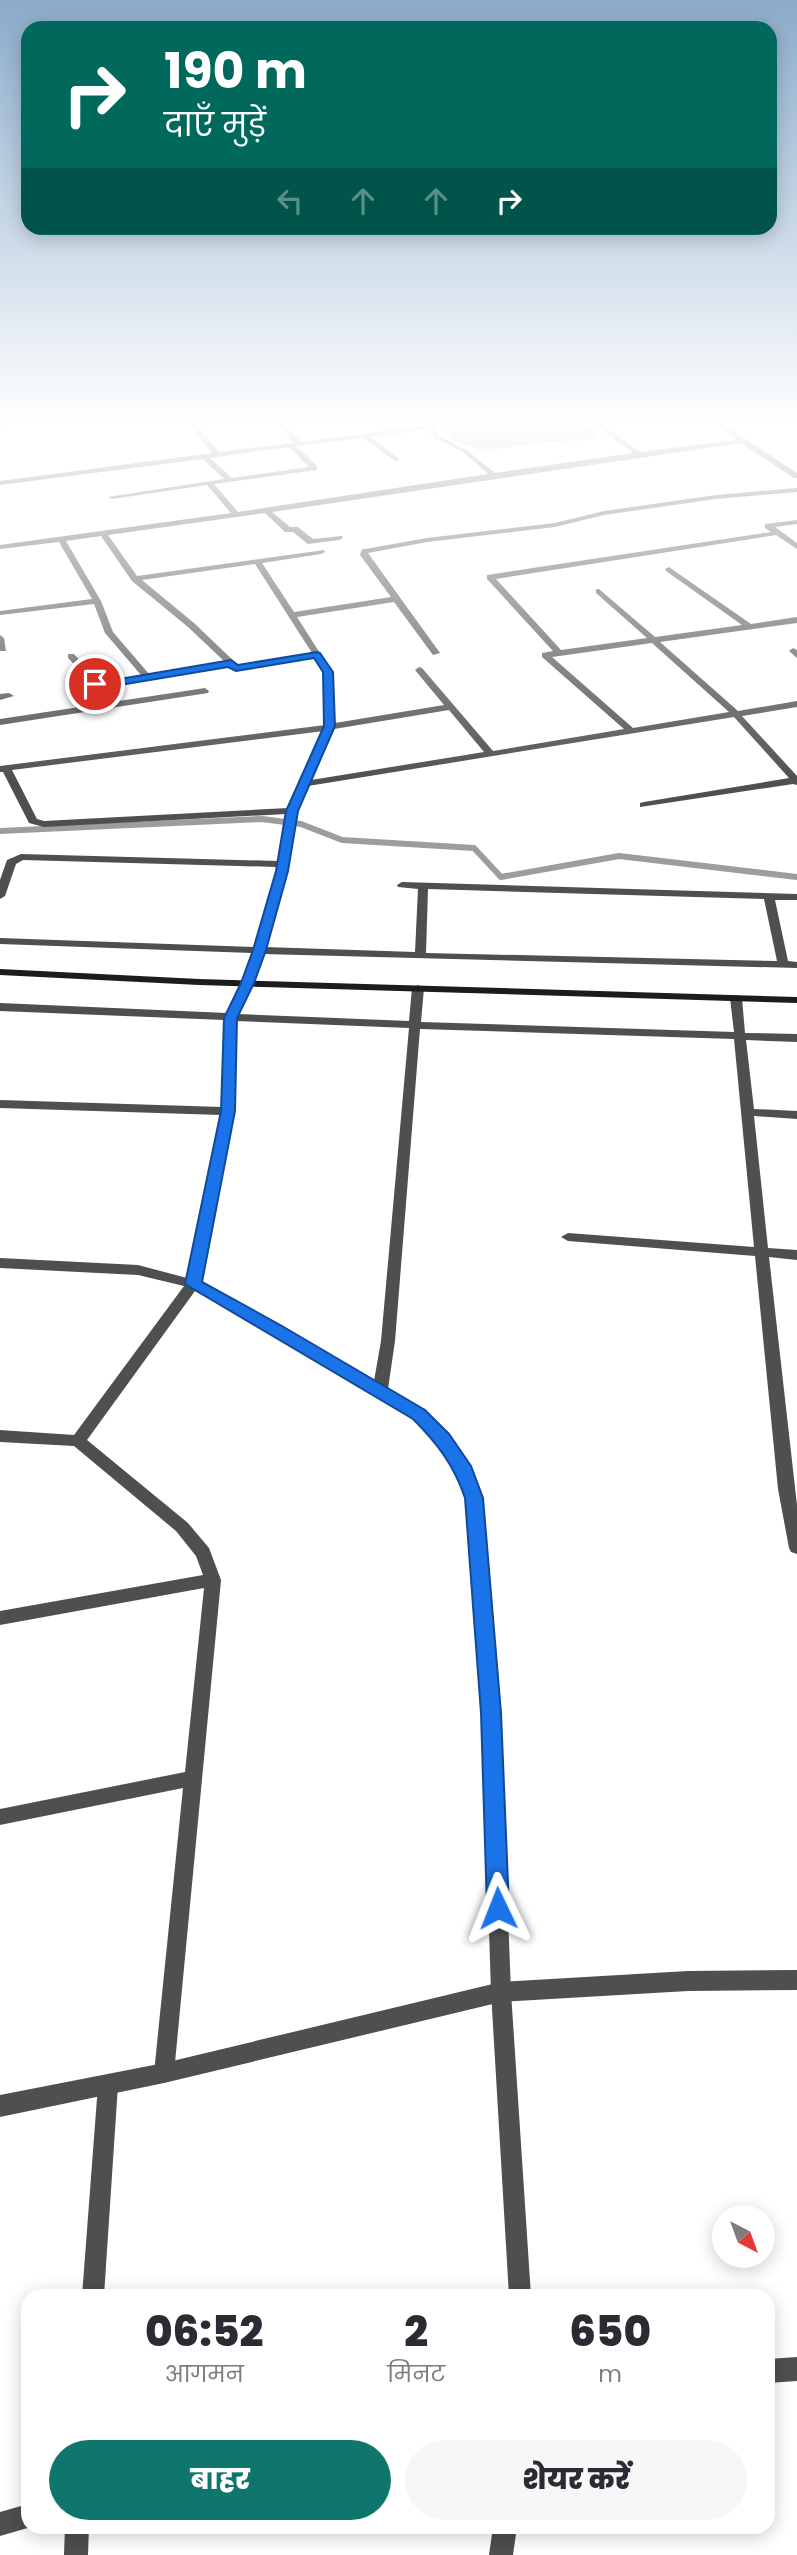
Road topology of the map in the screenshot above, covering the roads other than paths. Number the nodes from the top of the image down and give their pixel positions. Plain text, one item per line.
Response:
1 (33, 543) edge
2 (64, 543) edge
3 (110, 543) edge
4 (409, 543) edge
5 (718, 543) edge
6 (0, 547) edge
7 (321, 552) dead end
8 (257, 561) junction
9 (669, 569) dead end
10 (135, 579) junction
11 (599, 590) dead end
12 (397, 600) junction
13 (97, 601) junction
14 (0, 613) edge
15 (292, 615) junction
16 (797, 620) edge
17 (750, 627) junction
18 (0, 638) edge
19 (653, 640) junction
20 (4, 649) dead end
21 (436, 653) dead end
22 (559, 653) junction
23 (317, 655) junction
24 (71, 656) dead end
25 (231, 663) junction
26 (419, 670) dead end
27 (148, 678) junction
28 (205, 691) dead end
29 (797, 704) edge
30 (451, 707) junction
31 (735, 713) junction
32 (0, 722) edge
33 (330, 726) junction
34 (630, 730) junction
35 (491, 754) junction
36 (3, 768) edge
37 (796, 781) edge
38 (302, 784) junction
39 (643, 805) dead end
40 (292, 811) junction
41 (283, 864) junction
42 (402, 885) dead end
43 (423, 885) junction
44 (0, 896) edge
45 (769, 896) junction
46 (797, 897) edge
47 (0, 941) edge
48 (259, 950) junction
49 (420, 956) junction
50 (783, 964) junction
51 (797, 965) edge
52 (0, 972) edge
53 (248, 983) junction
54 (418, 988) junction
55 (736, 998) junction
56 (797, 1000) edge
57 (0, 1007) edge
58 (230, 1018) junction
59 (414, 1025) junction
60 (739, 1036) junction
61 (797, 1038) edge
62 (0, 1104) edge
63 (228, 1111) junction
64 (746, 1112) junction
65 (797, 1115) edge
66 (568, 1237) dead end
67 (760, 1253) junction
68 (797, 1255) edge
69 (0, 1263) edge
70 (193, 1284) junction
71 (380, 1390) junction
72 (0, 1436) edge
73 (78, 1441) junction
74 (797, 1548) edge
75 (213, 1580) junction
76 (0, 1619) edge
77 (194, 1778) junction
78 (0, 1817) edge
79 (797, 1980) edge
80 (501, 1992) junction
81 (164, 2073) junction
82 (108, 2085) junction
83 (0, 2106) edge
84 (93, 2289) edge
85 (520, 2289) edge
86 (797, 2369) edge
87 (775, 2371) edge
88 (21, 2518) edge
89 (0, 2524) edge
90 (78, 2534) edge
91 (504, 2534) edge
92 (76, 2555) edge
93 (500, 2555) edge

1 - 6 street
2 - 13 street
3 - 10 street
4 - 12 street
5 - 22 street
7 - 8 street
8 - 10 street
8 - 15 street
9 - 17 street
10 - 25 street
11 - 19 street
12 - 15 street
12 - 21 street
13 - 14 street
13 - 27 street
15 - 23 street
16 - 17 street
17 - 19 street
18 - 20 street
19 - 22 street
19 - 31 street
22 - 34 street
23 - 25 street
23 - 33 street
24 - 27 street
25 - 27 street
26 - 30 street
28 - 32 street
29 - 31 street
30 - 33 street
30 - 35 street
31 - 34 street
31 - 37 street
33 - 36 street
33 - 38 street
34 - 35 street
35 - 38 street
36 - 40 street
37 - 39 street
38 - 40 street
40 - 41 street
41 - 44 street
41 - 48 street
42 - 43 street
43 - 45 street
43 - 49 street
45 - 46 street
45 - 50 street
47 - 48 street
48 - 49 street
48 - 53 street
49 - 50 street
50 - 51 street
52 - 53 main road
53 - 54 main road
53 - 58 street
54 - 55 main road
54 - 59 street
55 - 56 main road
55 - 60 street
57 - 58 street
58 - 59 street
58 - 63 street
59 - 60 street
59 - 71 street
60 - 61 street
60 - 64 street
62 - 63 street
63 - 70 street
64 - 65 street
64 - 67 street
66 - 67 street
67 - 68 street
67 - 74 street
69 - 70 street
70 - 71 street
70 - 73 street
71 - 80 street
72 - 73 street
73 - 75 street
75 - 76 street
75 - 77 street
77 - 78 street
77 - 81 street
79 - 80 street
80 - 81 street
80 - 85 street
81 - 82 street
82 - 83 street
82 - 84 street
86 - 87 street
88 - 89 street
90 - 92 street
91 - 93 street

